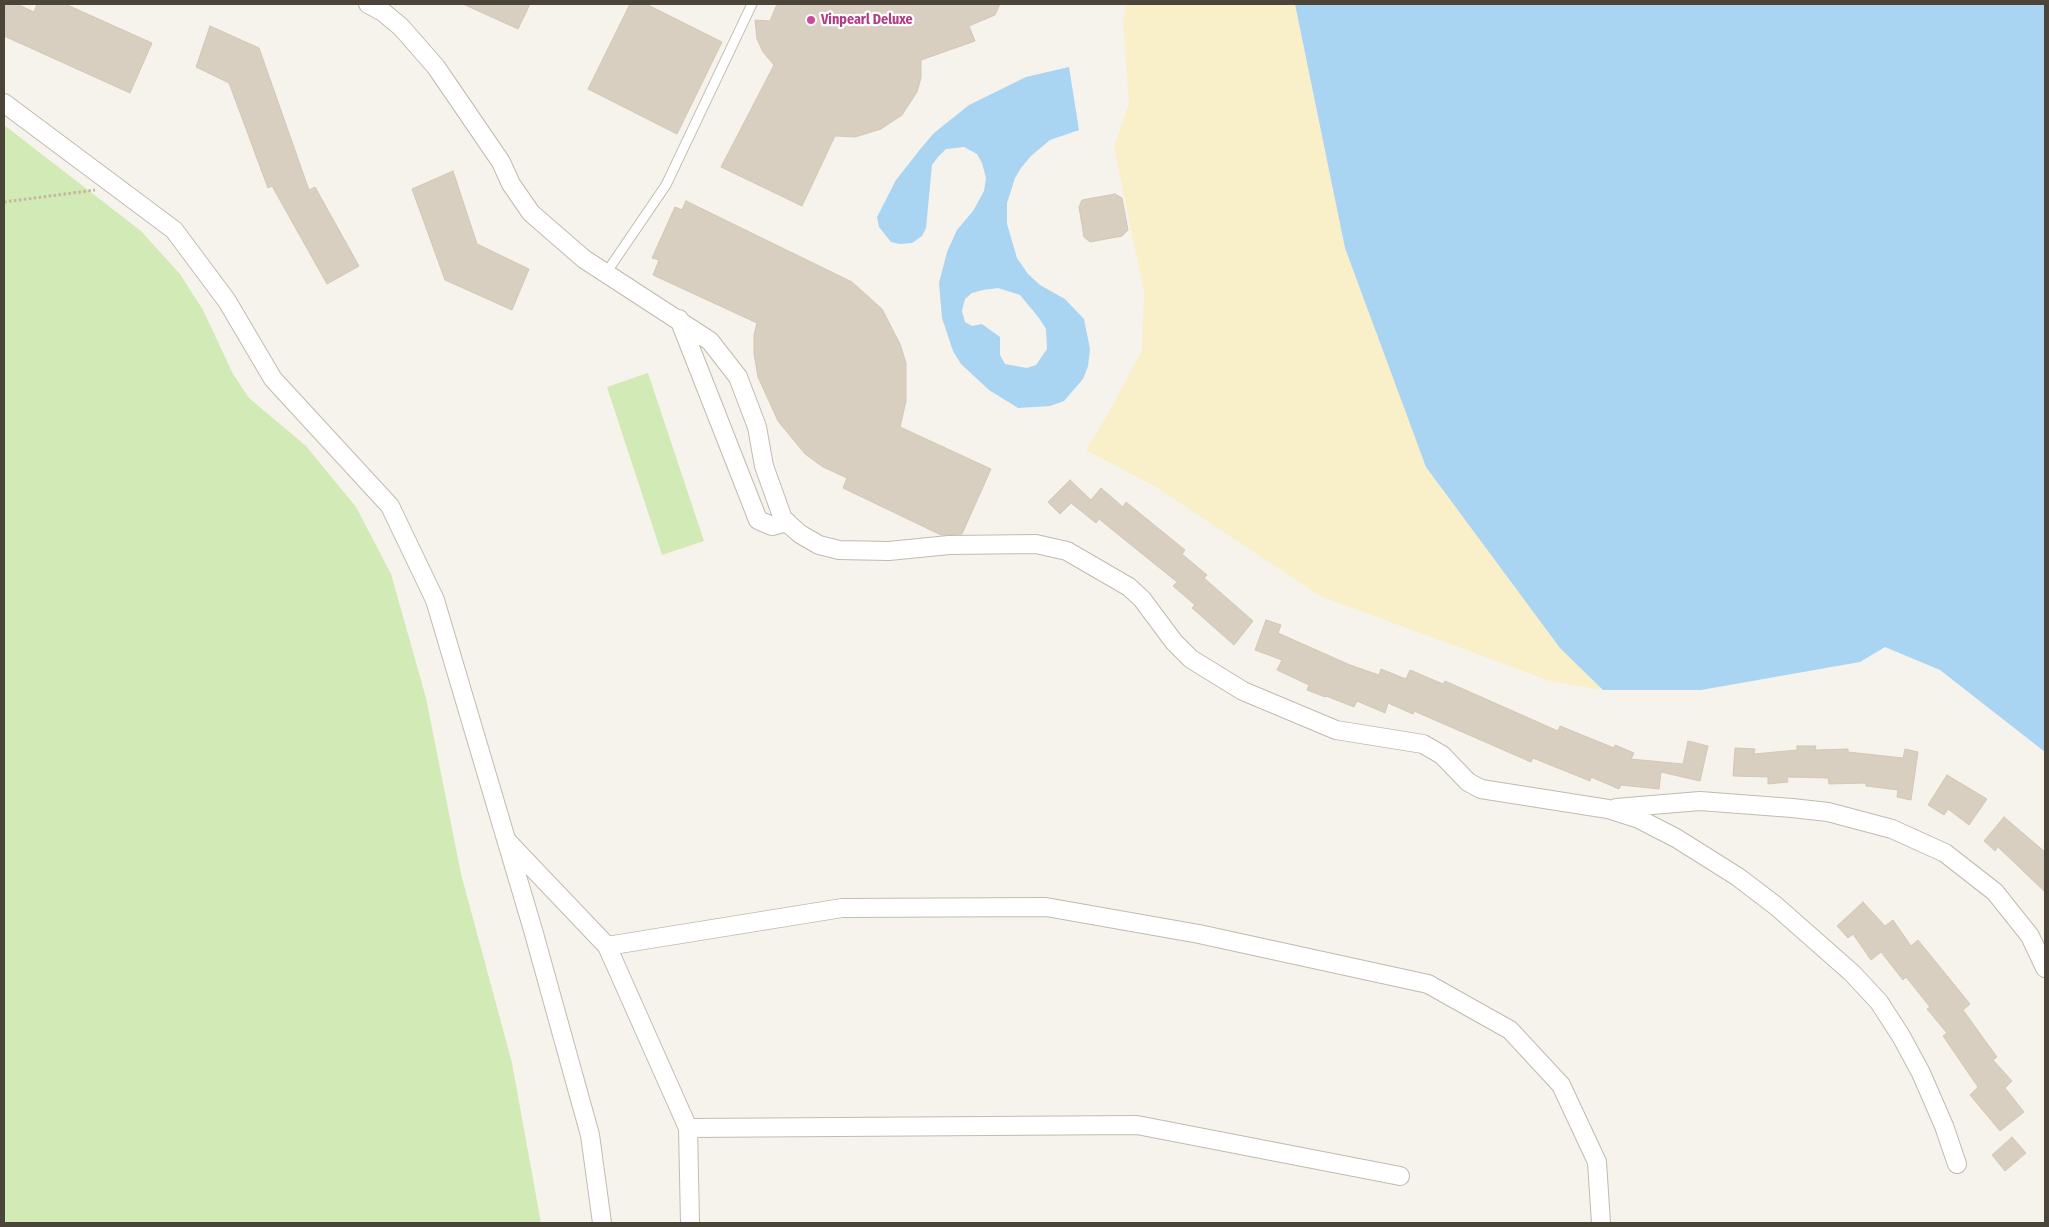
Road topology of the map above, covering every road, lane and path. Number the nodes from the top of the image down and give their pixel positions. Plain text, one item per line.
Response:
1 (368, 4) edge
2 (752, 4) edge
3 (4, 103) edge
4 (117, 188) junction
5 (4, 202) edge
6 (606, 273) junction
7 (679, 319) junction
8 (787, 522) junction
9 (1608, 809) junction
10 (506, 840) junction
11 (607, 946) junction
12 (2045, 968) edge
13 (688, 1128) junction
14 (1957, 1164) dead end
15 (1400, 1176) dead end
16 (602, 1223) edge
17 (690, 1223) edge
18 (1600, 1223) edge

1 - 6 street
2 - 6 lane
3 - 4 street
4 - 5 path
4 - 10 street
6 - 7 street
7 - 8 street
7 - 8 street
8 - 9 street
9 - 12 street
9 - 14 street
10 - 11 street
10 - 16 street
11 - 13 street
11 - 18 street
13 - 15 street
13 - 17 street

